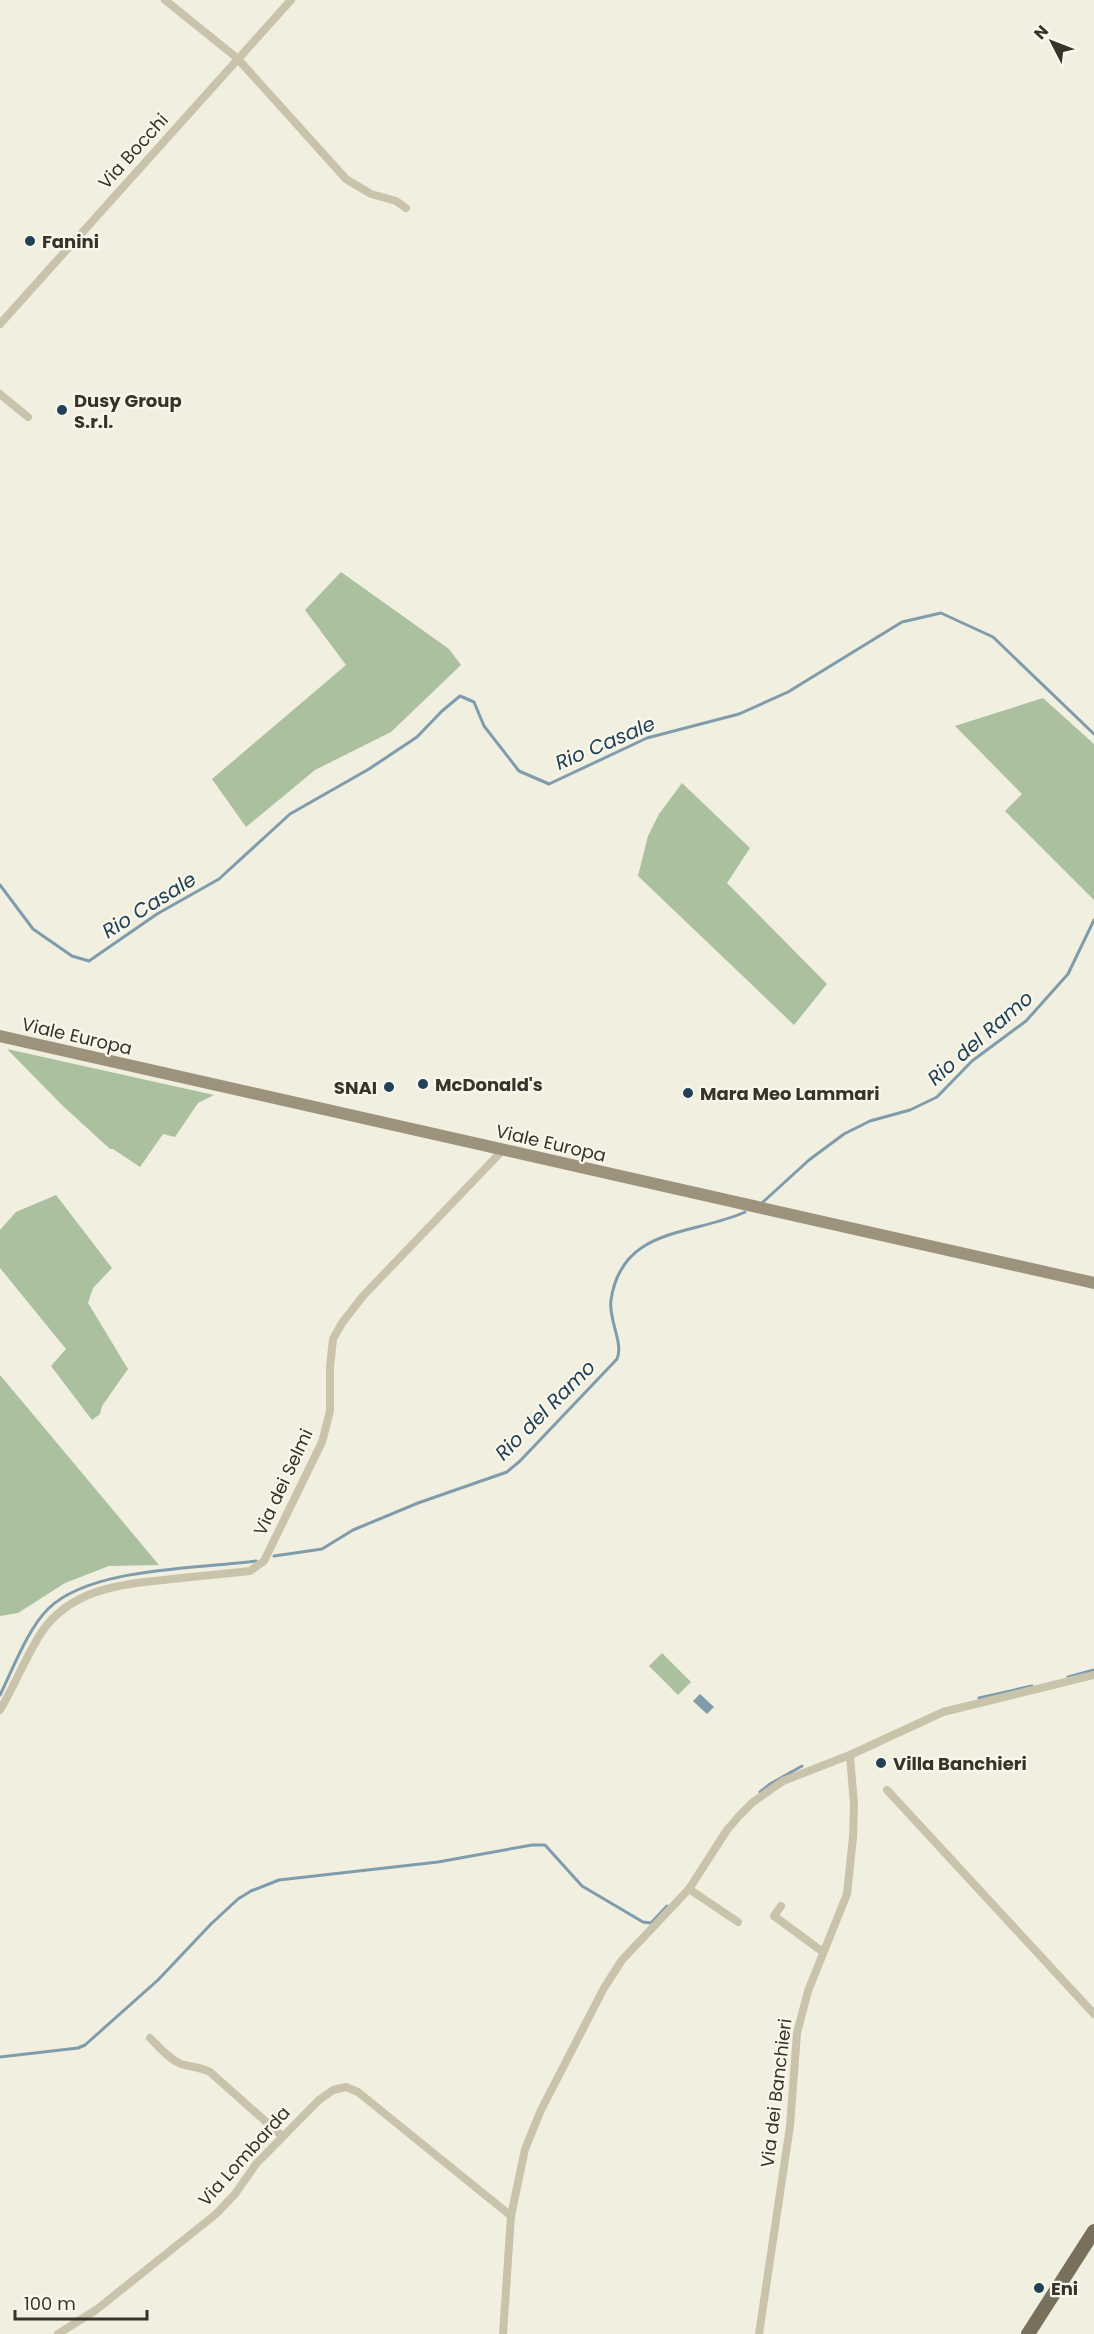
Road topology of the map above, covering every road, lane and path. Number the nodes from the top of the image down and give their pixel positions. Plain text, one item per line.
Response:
1 (165, 0) edge
2 (291, 0) edge
3 (237, 58) junction
4 (406, 208) dead end
5 (0, 324) edge
6 (0, 394) edge
7 (28, 417) dead end
8 (0, 1036) edge
9 (502, 1151) junction
10 (1094, 1283) edge
11 (1094, 1675) edge
12 (0, 1710) edge
13 (850, 1755) junction
14 (886, 1790) dead end
15 (689, 1889) junction
16 (781, 1906) dead end
17 (738, 1922) dead end
18 (823, 1952) junction
19 (1094, 2014) edge
20 (150, 2038) dead end
21 (282, 2136) junction
22 (511, 2216) junction
23 (1094, 2231) edge
24 (58, 2334) edge
25 (503, 2334) edge
26 (759, 2334) edge
27 (1028, 2334) edge

1 - 3 street
2 - 3 street, Via Bocchi
3 - 4 street
3 - 5 street, Via Bocchi
6 - 7 street
8 - 9 main road, Viale Europa
9 - 10 main road, Viale Europa
9 - 12 street, Via dei Selmi
11 - 13 street
13 - 15 street
13 - 18 street, Via dei Banchieri
14 - 19 street
15 - 17 street
15 - 22 street
16 - 18 street
18 - 26 street, Via dei Banchieri
20 - 21 street
21 - 22 street, Via Lombarda
21 - 24 street, Via Lombarda
22 - 25 street
23 - 27 main road

